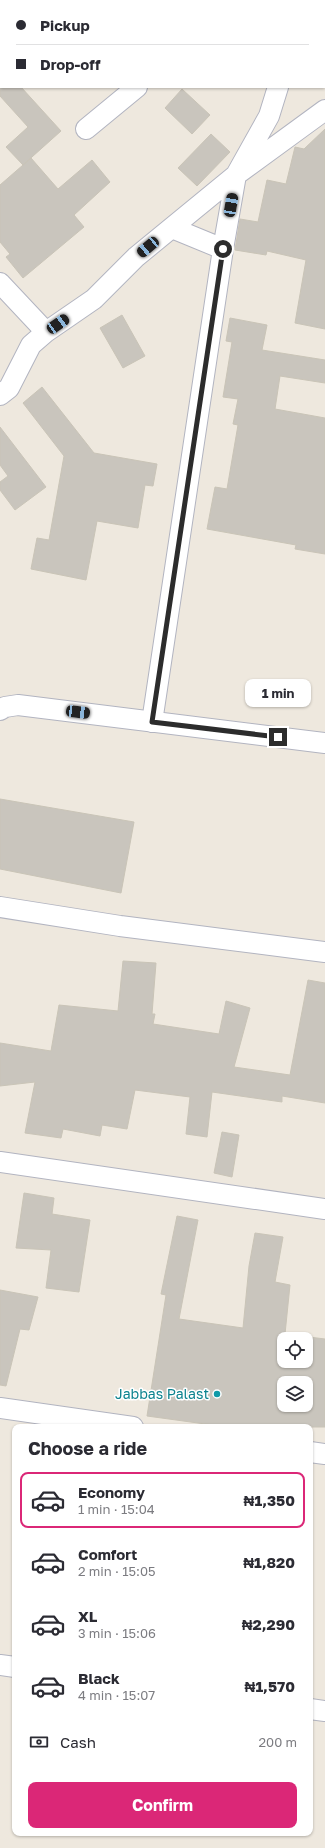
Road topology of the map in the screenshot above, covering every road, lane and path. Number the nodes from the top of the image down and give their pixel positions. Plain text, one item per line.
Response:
1 (136, 88) edge
2 (278, 88) edge
3 (325, 110) edge
4 (86, 129) dead end
5 (236, 175) junction
6 (172, 228) junction
7 (223, 249) junction
8 (0, 283) edge
9 (46, 332) junction
10 (0, 395) edge
11 (0, 710) edge
12 (152, 722) junction
13 (325, 743) edge
14 (0, 908) edge
15 (325, 952) edge
16 (0, 1162) edge
17 (325, 1209) edge
18 (0, 1408) edge
19 (112, 1424) edge
20 (313, 1452) edge
21 (325, 1454) edge
22 (0, 1665) edge
23 (12, 1667) edge
24 (313, 1709) edge
25 (325, 1711) edge

1 - 4 street
2 - 5 street
3 - 5 street
5 - 6 street
5 - 7 street
6 - 7 street
6 - 9 street
7 - 12 street
8 - 9 street
9 - 10 street
11 - 12 street
12 - 13 street
14 - 15 street
16 - 17 street
18 - 19 street
20 - 21 street
22 - 23 street
24 - 25 street

